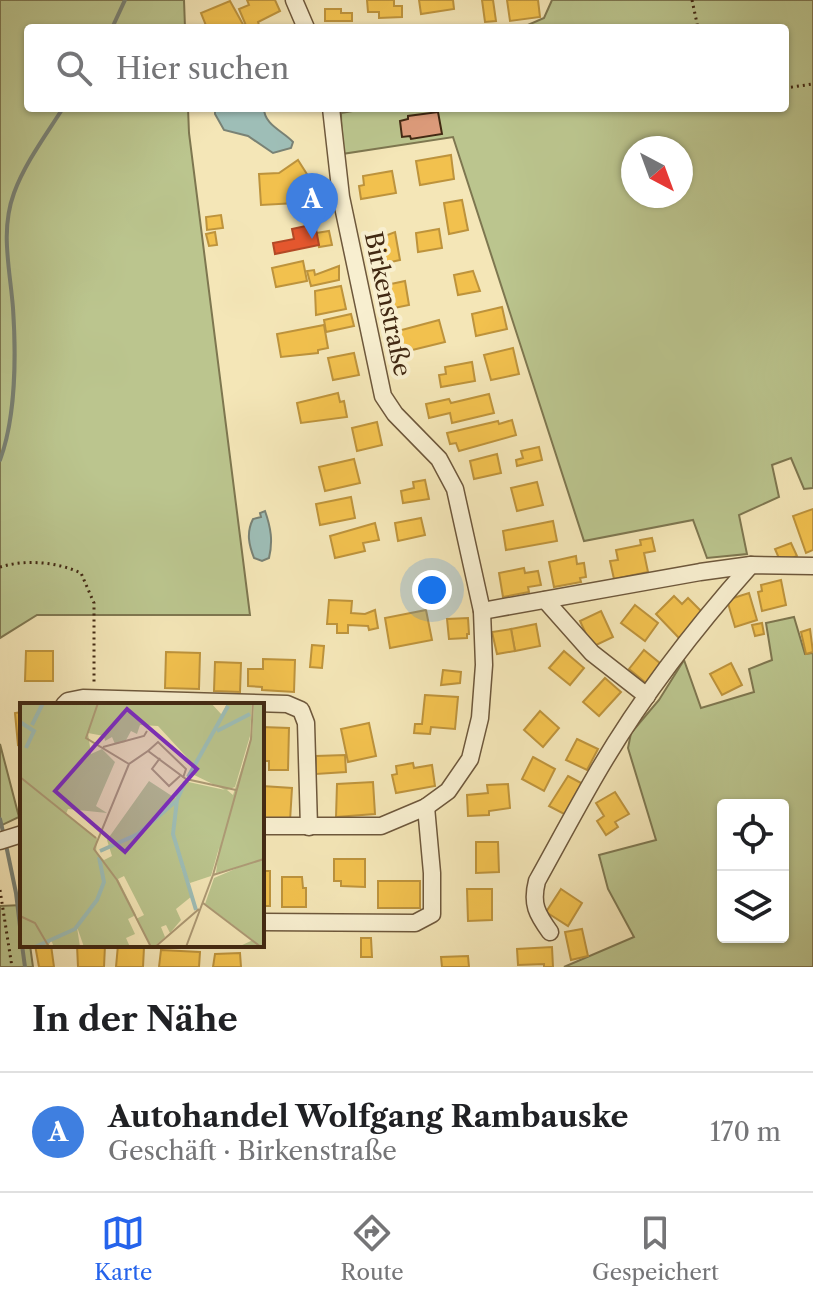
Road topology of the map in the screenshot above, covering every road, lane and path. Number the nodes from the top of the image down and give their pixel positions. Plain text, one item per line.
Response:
1 (294, 0) edge
2 (692, 0) edge
3 (304, 24) edge
4 (697, 24) edge
5 (813, 84) edge
6 (789, 87) edge
7 (331, 112) edge
8 (751, 565) junction
9 (813, 566) edge
10 (0, 567) edge
11 (545, 600) junction
12 (482, 611) junction
13 (647, 696) junction
14 (94, 699) junction
15 (66, 703) edge
16 (248, 703) edge
17 (264, 703) edge
18 (426, 807) junction
19 (264, 826) edge
20 (309, 827) junction
21 (0, 890) edge
22 (264, 922) edge
23 (550, 932) dead end
24 (12, 967) edge

1 - 3 street
2 - 4 path
5 - 6 path
7 - 12 street, Birkenstraße
8 - 9 street
8 - 11 street
8 - 13 street
10 - 14 path
11 - 12 street
11 - 13 street
12 - 18 street, Birkenstraße
13 - 23 street
14 - 15 street
14 - 16 street
17 - 20 street
18 - 20 street, Birkenstraße
18 - 22 street
19 - 20 street, Birkenstraße
21 - 24 path

